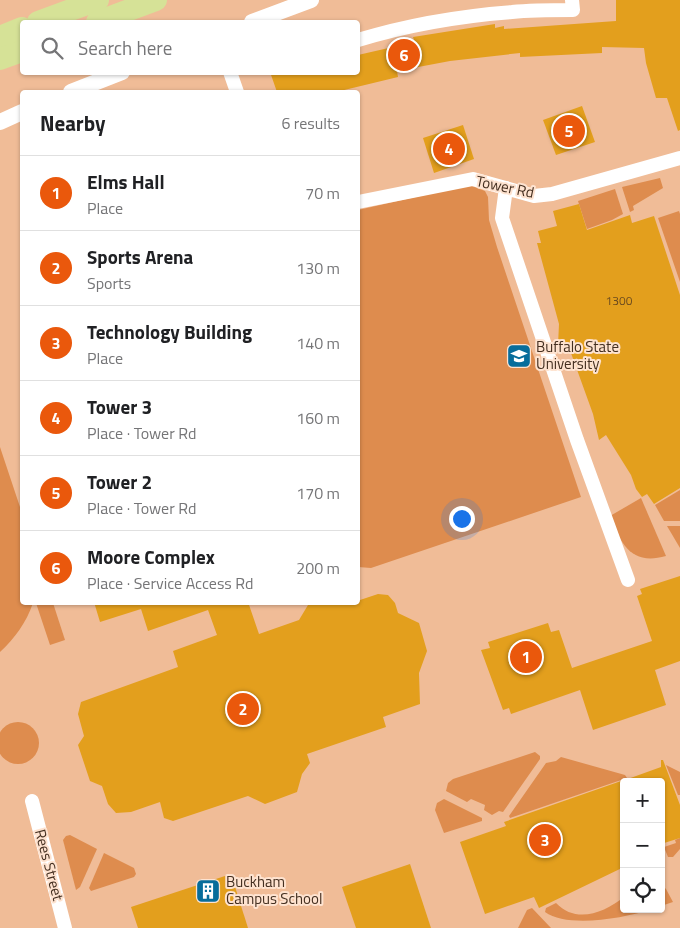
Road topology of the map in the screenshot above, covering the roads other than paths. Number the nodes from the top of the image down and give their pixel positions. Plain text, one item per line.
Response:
1 (98, 0) edge
2 (156, 0) edge
3 (311, 0) edge
4 (572, 0) edge
5 (43, 20) edge
6 (102, 20) edge
7 (257, 20) edge
8 (20, 29) edge
9 (0, 37) edge
10 (360, 39) edge
11 (20, 52) edge
12 (0, 59) edge
13 (114, 75) edge
14 (231, 75) edge
15 (76, 90) edge
16 (236, 90) edge
17 (20, 113) edge
18 (0, 122) edge
19 (680, 158) edge
20 (506, 188) junction
21 (360, 202) edge
22 (628, 580) dead end
23 (32, 801) dead end
24 (65, 928) edge

1 - 5 highway
2 - 6 highway
3 - 7 street
4 - 10 street
8 - 9 highway
11 - 12 highway
13 - 15 street
14 - 16 street
17 - 18 street
19 - 20 street, Tower Rd
20 - 21 street, Tower Rd
20 - 22 street
23 - 24 street, Rees Street

